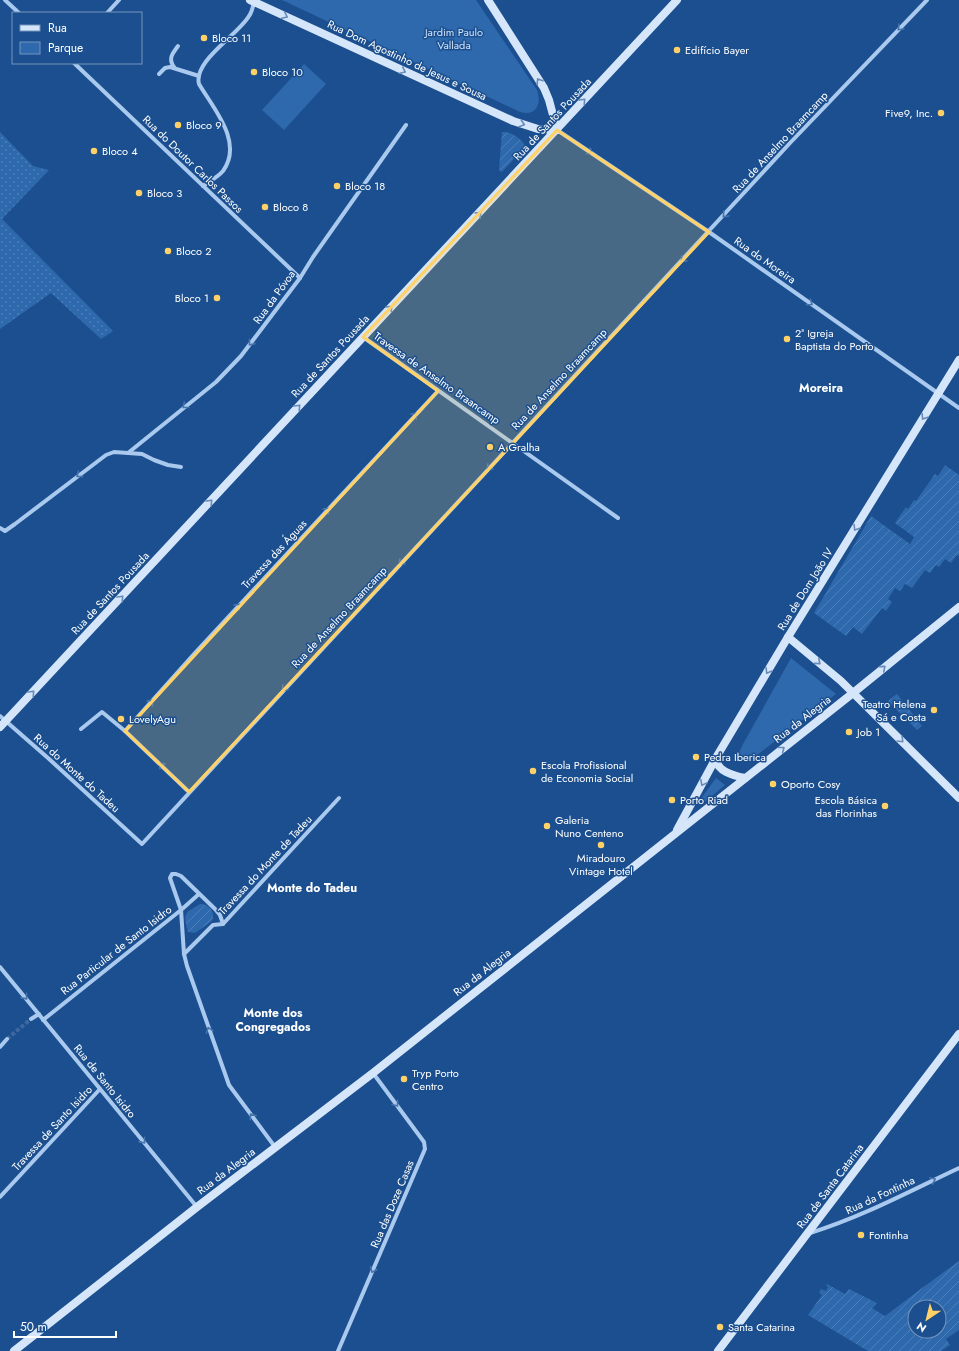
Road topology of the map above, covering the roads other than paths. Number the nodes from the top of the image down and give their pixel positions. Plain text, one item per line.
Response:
1 (5, 0) edge
2 (119, 0) edge
3 (488, 0) edge
4 (677, 0) edge
5 (927, 0) edge
6 (252, 1) edge
7 (18, 12) edge
8 (109, 12) edge
9 (178, 46) dead end
10 (75, 64) edge
11 (174, 67) junction
12 (159, 74) dead end
13 (199, 76) junction
14 (406, 125) dead end
15 (557, 130) junction
16 (203, 186) junction
17 (710, 232) junction
18 (300, 278) junction
19 (363, 337) junction
20 (959, 360) edge
21 (438, 391) junction
22 (938, 394) junction
23 (959, 408) edge
24 (512, 442) junction
25 (128, 453) junction
26 (181, 467) dead end
27 (618, 518) dead end
28 (0, 528) edge
29 (959, 607) edge
30 (788, 637) junction
31 (853, 693) junction
32 (2, 721) edge
33 (81, 729) dead end
34 (124, 731) junction
35 (717, 756) junction
36 (745, 778) junction
37 (189, 792) junction
38 (339, 798) dead end
39 (959, 798) edge
40 (675, 834) junction
41 (142, 844) joint
42 (199, 894) junction
43 (181, 910) junction
44 (222, 924) junction
45 (184, 954) junction
46 (0, 967) edge
47 (39, 1014) junction
48 (31, 1019) tunnel mouth
49 (43, 1020) junction
50 (959, 1034) edge
51 (7, 1039) tunnel mouth
52 (0, 1047) edge
53 (373, 1073) junction
54 (100, 1089) junction
55 (275, 1148) junction
56 (959, 1168) edge
57 (0, 1197) edge
58 (197, 1206) junction
59 (808, 1234) junction
60 (14, 1351) edge
61 (338, 1351) edge
62 (718, 1351) edge

1 - 7 street
2 - 8 street
15 -> 3 main road
15 -> 4 main road, Rua de Santos Pousada
5 -> 17 street, Rua de Anselmo Braamcamp
6 - 13 street
6 -> 15 main road, Rua Dom Agostinho de Jesus e Sousa
9 - 11 street
10 - 16 street, Rua do Doutor Carlos Passos
11 - 12 street
11 - 13 street
13 - 16 street
14 - 18 street, Rua da Póvoa
15 -> 17 street, Rua do Moreira
19 -> 15 main road, Rua de Santos Pousada
16 - 18 street, Rua do Doutor Carlos Passos
17 -> 22 street, Rua do Moreira
17 -> 24 street, Rua de Anselmo Braamcamp
18 -> 25 street, Rua da Póvoa
19 - 21 street, Travessa de Anselmo Braancamp
32 -> 19 main road, Rua de Santos Pousada
20 - 22 main road, Rua de Dom João IV
21 - 24 street, Travessa de Anselmo Braancamp
34 -> 21 street, Travessa das Águas
22 - 23 street, Rua do Moreira
22 -> 30 main road, Rua de Dom João IV
24 - 27 street, Travessa de Anselmo Braancamp
24 -> 37 street, Rua de Anselmo Braamcamp
25 - 26 street
25 -> 28 street
31 -> 29 main road, Rua da Alegria
30 -> 31 main road
30 -> 35 main road, Rua de Dom João IV
36 -> 31 main road, Rua da Alegria
31 -> 39 main road
32 - 41 street, Rua do Monte do Tadeu
33 - 34 street
37 -> 34 street
35 - 36 main road
35 -> 40 main road, Rua de Dom João IV
36 - 40 main road, Rua da Alegria
37 - 41 street, Rua de Anselmo Braamcamp
38 - 44 street, Travessa do Monte de Tadeu
40 - 53 main road, Rua da Alegria
42 - 43 street, Rua Particular de Santo Isidro
42 - 43 street
42 - 44 street
43 - 45 street
43 - 49 street, Rua Particular de Santo Isidro
44 - 45 street, Travessa do Monte de Tadeu
55 -> 45 street
46 -> 47 street, Rua de Santo Isidro
47 - 48 street
47 - 49 street, Rua de Santo Isidro
49 - 54 street, Rua de Santo Isidro
50 - 59 main road, Rua de Santa Catarina
51 - 52 street
53 - 55 main road, Rua da Alegria
53 -> 61 street, Rua das Doze Casas
54 - 57 street, Travessa de Santo Isidro
54 -> 58 street, Rua de Santo Isidro
55 - 58 main road, Rua da Alegria
59 -> 56 street, Rua da Fontinha
58 - 60 main road, Rua da Alegria
59 - 62 main road, Rua de Santa Catarina

